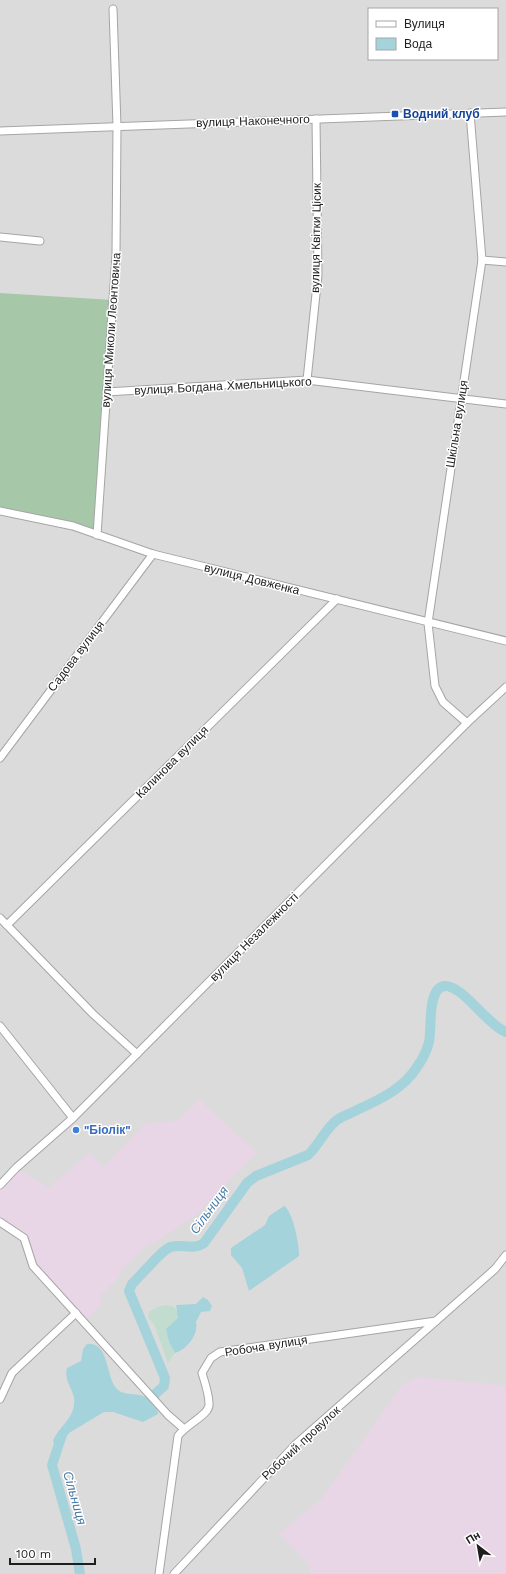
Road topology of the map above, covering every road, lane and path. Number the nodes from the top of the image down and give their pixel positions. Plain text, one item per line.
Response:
1 (113, 9) dead end
2 (506, 112) edge
3 (470, 113) junction
4 (316, 119) junction
5 (117, 126) junction
6 (0, 130) edge
7 (0, 237) edge
8 (40, 241) dead end
9 (482, 260) junction
10 (506, 262) edge
11 (307, 380) junction
12 (106, 392) junction
13 (461, 398) junction
14 (506, 404) edge
15 (0, 512) edge
16 (97, 535) junction
17 (153, 554) junction
18 (337, 600) junction
19 (428, 623) junction
20 (506, 641) edge
21 (506, 687) edge
22 (467, 723) junction
23 (0, 758) edge
24 (0, 918) edge
25 (7, 925) junction
26 (0, 1026) edge
27 (137, 1054) junction
28 (73, 1118) junction
29 (0, 1185) edge
30 (0, 1222) edge
31 (506, 1255) edge
32 (76, 1313) junction
33 (436, 1321) junction
34 (0, 1399) edge
35 (183, 1428) junction
36 (159, 1574) edge
37 (174, 1574) edge

1 - 5 street, вулиця Миколи Леонтовича
2 - 3 street, вулиця Наконечного
3 - 4 street, вулиця Наконечного
3 - 9 street, Шкільна вулиця
4 - 5 street, вулиця Наконечного
4 - 11 street, вулиця Квітки Цісик
5 - 6 street, вулиця Наконечного
5 - 12 street, вулиця Миколи Леонтовича
7 - 8 street
9 - 10 street
9 - 13 street, Шкільна вулиця
11 - 12 street, вулиця Богдана Хмельницького
11 - 13 street, вулиця Богдана Хмельницького
12 - 16 street, вулиця Миколи Леонтовича
13 - 14 street, вулиця Богдана Хмельницького
13 - 19 street, Шкільна вулиця
15 - 16 street, вулиця Довженка
16 - 17 street, вулиця Довженка
17 - 18 street, вулиця Довженка
17 - 23 street, Садова вулиця
18 - 19 street, вулиця Довженка
18 - 25 street, Калинова вулиця
19 - 20 street, вулиця Довженка
19 - 22 street, Шкільна вулиця
21 - 22 street, вулиця Незалежності
22 - 27 street, вулиця Незалежності
24 - 25 street
25 - 27 street
26 - 28 street
27 - 28 street, вулиця Незалежності
28 - 29 street, вулиця Незалежності
30 - 32 street
31 - 33 street
32 - 34 street
32 - 35 street
33 - 35 street, Робоча вулиця
33 - 37 street, Робочий провулок
35 - 36 street

